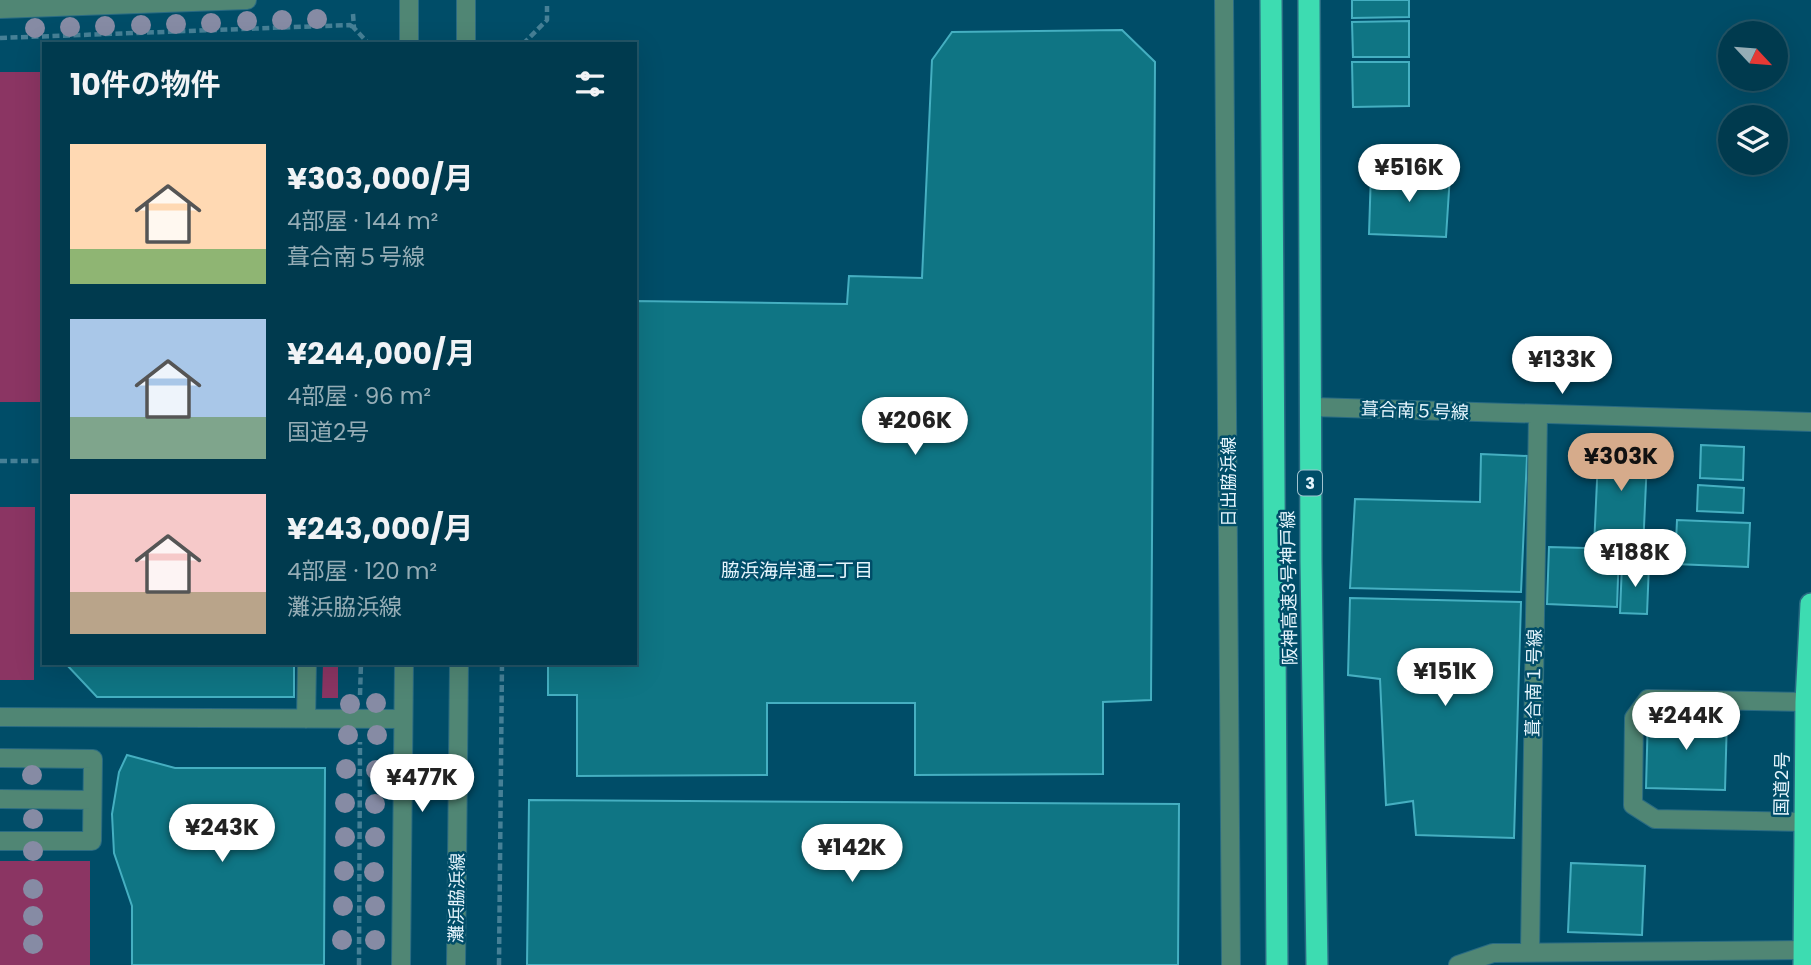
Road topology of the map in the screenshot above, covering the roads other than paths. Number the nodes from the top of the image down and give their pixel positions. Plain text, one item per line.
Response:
1 (247, 0) edge
2 (410, 0) edge
3 (466, 0) edge
4 (1224, 0) edge
5 (1271, 0) edge
6 (1311, 0) edge
7 (0, 9) edge
8 (409, 42) edge
9 (466, 42) edge
10 (1313, 407) junction
11 (1538, 415) junction
12 (1811, 422) edge
13 (1811, 604) edge
14 (307, 665) edge
15 (404, 665) edge
16 (459, 665) edge
17 (1806, 702) junction
18 (0, 717) edge
19 (306, 719) junction
20 (404, 719) junction
21 (0, 758) edge
22 (0, 799) edge
23 (92, 800) junction
24 (1805, 822) junction
25 (0, 841) edge
26 (1540, 956) edge
27 (1804, 957) edge
28 (401, 965) edge
29 (456, 965) edge
30 (1231, 965) edge
31 (1277, 965) edge
32 (1317, 965) edge
33 (1323, 965) edge
34 (1458, 965) edge

1 - 7 street
2 - 8 street
3 - 9 street
4 - 30 street, 日出脇浜線
5 - 31 highway, 阪神高速3号神戸線 / 3
6 - 10 street
6 - 32 highway, 阪神高速3号神戸線 / 3
10 - 11 street, 葺合南５号線
10 - 33 street
11 - 12 street, 葺合南５号線
11 - 26 street, 葺合南１号線
13 - 17 highway, 国道2号
14 - 19 street
15 - 20 street
16 - 29 street, 灘浜脇浜線
17 - 24 highway, 国道2号
17 - 24 street
18 - 19 street
19 - 20 street
20 - 28 street
21 - 23 street
22 - 23 street
23 - 25 street
24 - 27 highway, 国道2号
26 - 27 street
26 - 34 street

